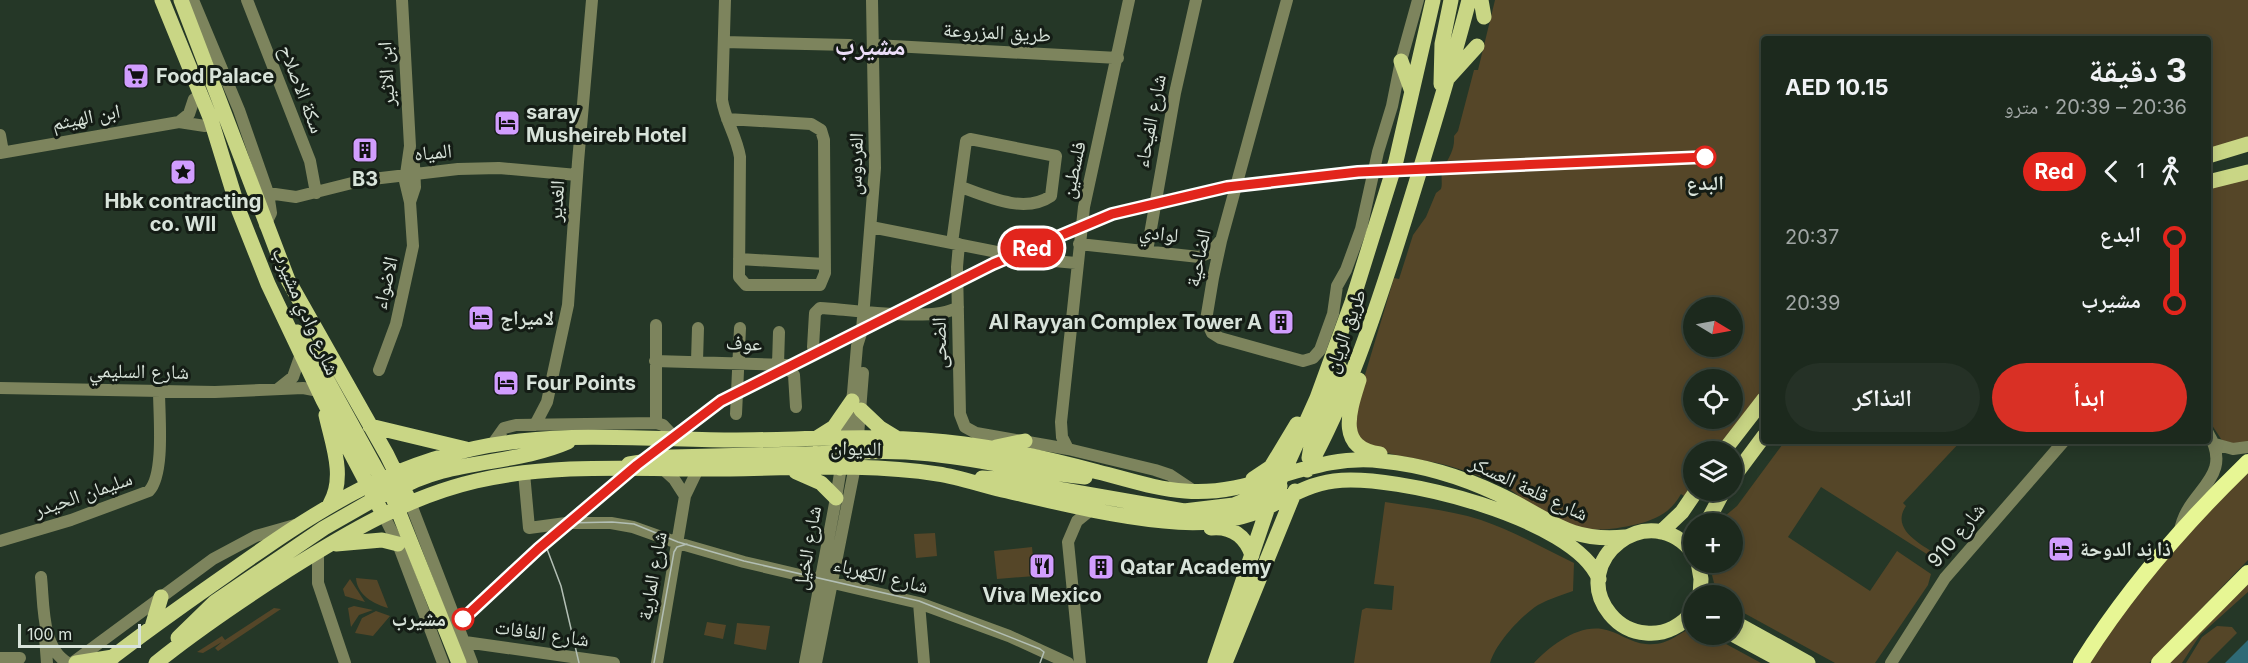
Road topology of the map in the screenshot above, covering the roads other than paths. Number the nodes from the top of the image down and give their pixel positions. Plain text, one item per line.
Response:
1 (153, 0) edge
2 (162, 0) edge
3 (172, 0) edge
4 (181, 0) edge
5 (193, 0) edge
6 (247, 0) edge
7 (402, 0) edge
8 (592, 0) edge
9 (725, 0) edge
10 (872, 0) edge
11 (1129, 0) edge
12 (1196, 0) edge
13 (1287, 0) edge
14 (1421, 0) edge
15 (1451, 0) edge
16 (1469, 0) edge
17 (1481, 0) edge
18 (1484, 17) dead end
19 (724, 42) junction
20 (850, 45) dead end
21 (874, 45) junction
22 (1477, 46) dead end
23 (1118, 58) junction
24 (1401, 61) junction
25 (1448, 78) junction
26 (213, 83) junction
27 (1412, 92) junction
28 (194, 99) junction
29 (1442, 99) junction
30 (727, 119) junction
31 (179, 122) junction
32 (205, 126) junction
33 (0, 135) edge
34 (2248, 144) edge
35 (220, 150) junction
36 (2, 152) edge
37 (2211, 155) edge
38 (2248, 172) edge
39 (410, 173) junction
40 (577, 175) junction
41 (2211, 181) edge
42 (1389, 185) junction
43 (960, 187) junction
44 (268, 193) junction
45 (315, 193) junction
46 (296, 197) junction
47 (268, 219) junction
48 (872, 227) junction
49 (1221, 241) junction
50 (956, 244) junction
51 (1079, 244) junction
52 (1146, 251) junction
53 (1199, 257) junction
54 (739, 259) junction
55 (825, 264) junction
56 (1076, 267) junction
57 (1344, 274) joint
58 (1213, 278) junction
59 (958, 307) junction
60 (863, 312) junction
61 (284, 319) junction
62 (656, 325) dead end
63 (698, 328) dead end
64 (740, 328) dead end
65 (779, 332) dead end
66 (813, 347) dead end
67 (1336, 347) junction
68 (1361, 350) junction
69 (301, 354) junction
70 (655, 361) junction
71 (697, 361) junction
72 (739, 363) junction
73 (778, 364) junction
74 (378, 370) dead end
75 (0, 388) edge
76 (277, 389) junction
77 (159, 391) junction
78 (321, 396) junction
79 (547, 402) junction
80 (1761, 403) edge
81 (856, 405) junction
82 (796, 407) dead end
83 (736, 414) dead end
84 (1060, 422) junction
85 (656, 423) junction
86 (556, 424) junction
87 (535, 425) junction
88 (370, 426) junction
89 (576, 438) junction
90 (2211, 438) edge
91 (676, 440) junction
92 (813, 440) junction
93 (900, 440) junction
94 (1761, 440) edge
95 (1025, 441) junction
96 (1732, 441) edge
97 (2061, 444) edge
98 (492, 446) junction
99 (1049, 446) junction
100 (2248, 447) edge
101 (988, 448) junction
102 (1068, 449) junction
103 (469, 450) junction
104 (850, 454) junction
105 (2248, 462) edge
106 (1743, 464) edge
107 (1415, 466) junction
108 (778, 467) junction
109 (663, 469) junction
110 (698, 469) junction
111 (603, 470) junction
112 (396, 472) junction
113 (524, 473) junction
114 (1314, 474) junction
115 (1127, 480) junction
116 (968, 481) junction
117 (1482, 486) junction
118 (1218, 491) junction
119 (1281, 491) junction
120 (1195, 492) junction
121 (389, 493) junction
122 (685, 496) junction
123 (836, 498) junction
124 (1690, 501) edge
125 (330, 504) junction
126 (1093, 508) junction
127 (383, 514) junction
128 (1181, 522) junction
129 (296, 525) junction
130 (2180, 531) junction
131 (1661, 532) junction
132 (1625, 537) junction
133 (396, 539) junction
134 (0, 542) edge
135 (678, 543) junction
136 (1683, 544) edge
137 (322, 549) junction
138 (1252, 555) junction
139 (2248, 573) edge
140 (41, 577) dead end
141 (1599, 579) junction
142 (826, 582) junction
143 (161, 597) junction
144 (919, 603) junction
145 (1683, 622) edge
146 (47, 627) junction
147 (152, 627) junction
148 (1743, 627) edge
149 (1743, 640) edge
150 (465, 642) junction
151 (0, 658) edge
152 (20, 658) dead end
153 (109, 660) edge
154 (160, 660) edge
155 (46, 663) edge
156 (70, 663) edge
157 (76, 663) edge
158 (345, 663) edge
159 (443, 663) edge
160 (459, 663) edge
161 (472, 663) edge
162 (614, 663) edge
163 (657, 663) edge
164 (805, 663) edge
165 (816, 663) edge
166 (924, 663) edge
167 (1068, 663) edge
168 (1080, 663) edge
169 (1215, 663) edge
170 (1225, 663) edge
171 (1786, 663) edge
172 (1808, 663) edge
173 (1891, 663) edge
174 (2081, 663) edge
175 (2159, 663) edge

1 - 28 main road, شارع وادي مشيرب
2 - 35 main road, شارع وادي مشيرب
3 - 26 main road, شارع وادي مشيرب
4 - 26 main road, شارع وادي مشيرب
5 - 44 street, شارع وادي مشيرب
6 - 45 street, سكة الاصلاح
7 - 39 street, ابن الاثير
8 - 40 street, الغدير
9 - 19 street
10 - 21 street, الفردوس
11 - 23 street, فلسطين
12 - 52 street, شارع الفيحاء
13 - 49 street, الضاحية
14 - 24 street, طريق الريان
14 - 27 main road, طريق الريان
15 - 29 main road
16 - 25 main road, طريق الريان
17 - 18 main road
19 - 20 street
19 - 30 street
21 - 23 street, طريق المزروعة
21 - 48 street, الفردوس
22 - 25 main road
23 - 51 street, فلسطين
24 - 27 main road
24 - 57 street, طريق الريان
25 - 29 main road, طريق الريان
26 - 47 main road, شارع وادي مشيرب
27 - 42 main road, طريق الريان
28 - 31 street
28 - 32 main road, شارع وادي مشيرب
29 - 68 main road, طريق الريان
30 - 54 street
30 - 55 street
31 - 32 street, ابن الهيثم
31 - 36 street, ابن الهيثم
32 - 35 main road, شارع وادي مشيرب
33 - 36 street
34 - 37 main road
35 - 61 main road, شارع وادي مشيرب
38 - 41 main road
39 - 40 street, المياه
39 - 45 street, المياه
39 - 74 street, الاضواء
40 - 79 street, الغدير
42 - 67 main road, طريق الريان
42 - 114 main road
43 - 43 street, الضحى
43 - 50 street, الضحى
44 - 46 street, المياه
44 - 47 street, شارع وادي مشيرب
45 - 46 street, المياه
46 - 47 street, المياه
47 - 88 main road, شارع وادي مشيرب
48 - 50 street
48 - 60 street, الفردوس
49 - 53 street, لوادي
49 - 58 street, الضاحية
50 - 56 street
50 - 59 street, الضحى
51 - 52 street, لوادي
51 - 56 street, فلسطين
52 - 53 street, لوادي
53 - 58 street, لوادي
54 - 55 street
54 - 55 street
56 - 84 street, فلسطين
57 - 58 street, الضاحية
59 - 60 street
59 - 95 street, الضحى
60 - 66 street
60 - 81 street, الفردوس
61 - 69 main road, شارع وادي مشيرب
61 - 121 main road
62 - 70 street
63 - 71 street
64 - 72 street
65 - 73 street
67 - 118 main road
67 - 119 main road, طريق الريان
68 - 107 main road
68 - 114 main road, طريق الريان
69 - 76 street
69 - 78 main road, شارع وادي مشيرب
70 - 71 street, عوف
70 - 85 street
71 - 72 street, عوف
72 - 73 street, عوف
72 - 83 street
73 - 82 street, عوف
75 - 77 street, شارع السليمي
76 - 77 street, شارع السليمي
76 - 78 street, شارع السليمي
77 - 134 street, سليمان الحيدر
78 - 121 main road, شارع وادي مشيرب
78 - 125 main road
79 - 86 street
79 - 87 street, الغدير
80 - 96 main road
81 - 92 main road
81 - 93 main road
81 - 104 street, الفردوس
84 - 99 street, فلسطين
84 - 102 street, فلسطين
85 - 86 street
85 - 91 street
86 - 87 street
87 - 98 street
88 - 103 main road
88 - 112 main road, شارع وادي مشيرب
89 - 91 main road, الديوان
89 - 98 main road, الديوان
89 - 121 main road
90 - 100 street
90 - 130 street
91 - 92 main road, الديوان
92 - 104 main road, الديوان
93 - 101 main road, الديوان
93 - 104 main road, الديوان
94 - 106 main road
95 - 99 street
95 - 101 main road
97 - 173 street, شارع 910
98 - 103 main road, الديوان
99 - 102 street
101 - 115 main road, الديوان
102 - 120 street
103 - 112 main road, الديوان
104 - 108 main road, الديوان
104 - 111 main road
104 - 115 main road
104 - 116 main road, الديوان
104 - 123 street, شارع الخيل
104 - 142 street, شارع الخيل
105 - 130 highway
107 - 114 main road, شارع قلعة العسكر
107 - 117 main road, شارع قلعة العسكر
108 - 110 main road, الديوان
108 - 123 main road
109 - 110 main road, الديوان
109 - 111 main road, الديوان
109 - 122 street
110 - 122 street, شارع المارية
111 - 113 main road, الديوان
112 - 121 main road, الديوان
113 - 121 main road, الديوان
113 - 135 street, شارع الكهرباء
114 - 117 main road
114 - 119 main road, شارع قلعة العسكر
114 - 119 main road, الديوان
114 - 141 main road, شارع قلعة العسكر
115 - 120 main road, الديوان
116 - 119 main road
116 - 126 main road, الديوان
117 - 132 main road, شارع قلعة العسكر
118 - 119 main road, الديوان
118 - 120 main road, الديوان
119 - 128 main road, الديوان
119 - 138 main road, طريق الريان
119 - 170 main road, طريق الريان
121 - 125 main road
121 - 127 main road
121 - 150 street, شارع وادي مشيرب
121 - 154 main road
121 - 160 main road
122 - 135 street, شارع المارية
123 - 142 street, شارع الخيل
124 - 131 main road
125 - 129 main road
126 - 128 main road, الديوان
126 - 168 street
127 - 133 street
127 - 137 main road
128 - 138 main road
129 - 143 street
129 - 147 main road
130 - 174 highway
131 - 132 main road, شارع قلعة العسكر
131 - 136 main road
132 - 141 main road
133 - 137 main road
133 - 159 street
135 - 142 street, شارع الكهرباء
135 - 163 street, شارع المارية
137 - 154 main road
137 - 158 street
138 - 169 main road, طريق الريان
139 - 175 highway
140 - 146 street
141 - 145 main road
142 - 144 street, شارع الكهرباء
142 - 164 street, شارع الخيل
142 - 165 street, شارع الخيل
143 - 147 main road
143 - 156 street
144 - 166 street
144 - 167 street, شارع الكهرباء
146 - 155 street
146 - 156 street
147 - 153 main road
148 - 172 main road
149 - 171 main road
150 - 161 street, شارع وادي مشيرب
150 - 162 street, شارع الغافات
151 - 152 street
153 - 157 main road

